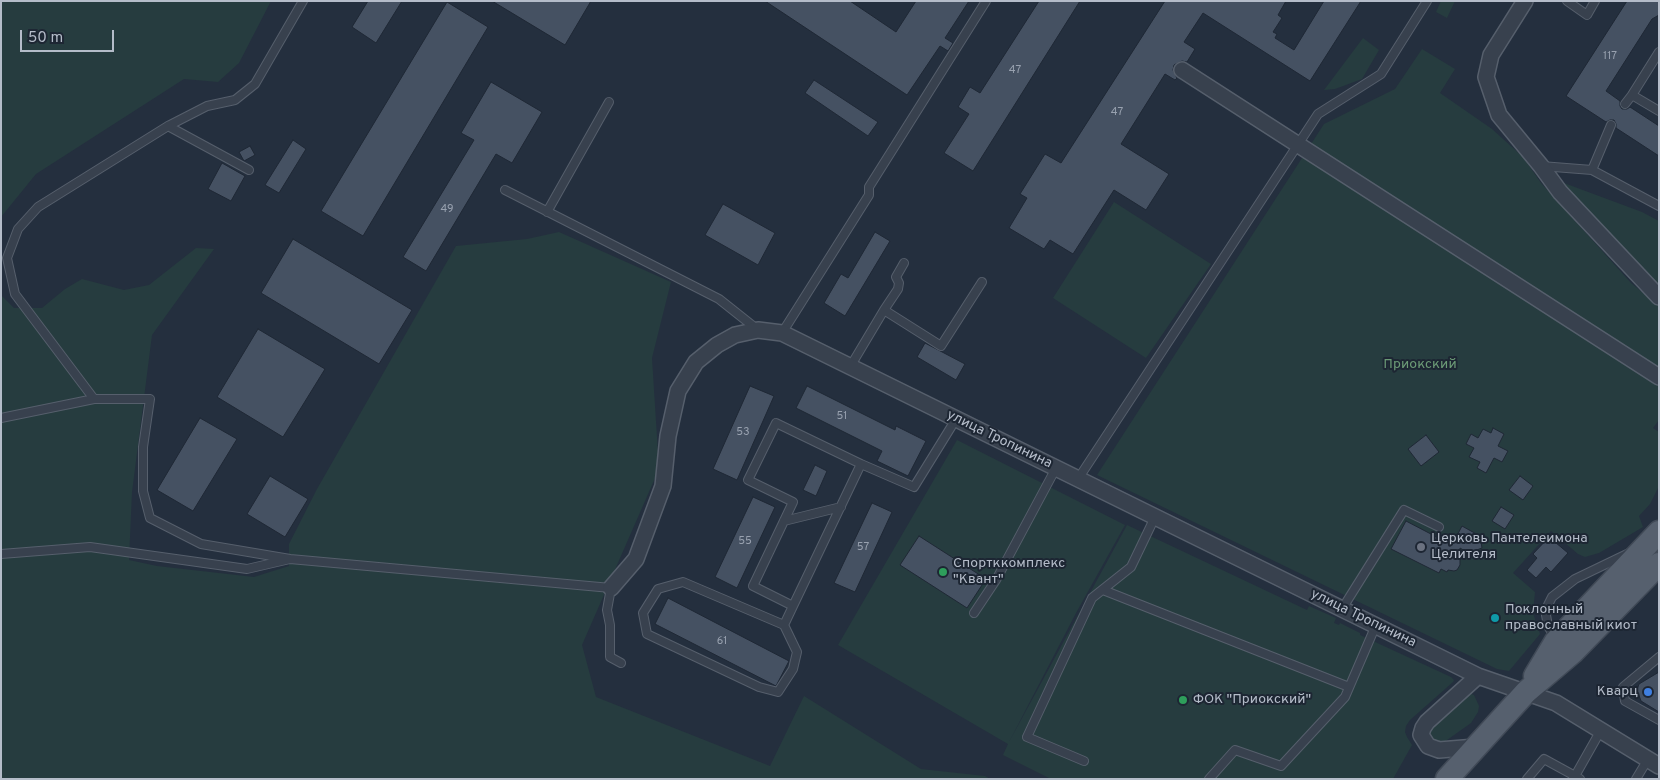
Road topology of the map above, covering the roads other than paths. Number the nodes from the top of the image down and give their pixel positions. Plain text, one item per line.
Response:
1 (303, 1) edge
2 (986, 1) edge
3 (1427, 1) edge
4 (1525, 1) edge
5 (1567, 1) edge
6 (1595, 1) edge
7 (1659, 52) edge
8 (1182, 70) dead end
9 (1632, 95) junction
10 (609, 102) dead end
11 (1625, 104) dead end
12 (1659, 111) edge
13 (1611, 125) dead end
14 (168, 126) junction
15 (1298, 145) junction
16 (1541, 166) junction
17 (249, 170) dead end
18 (1592, 170) junction
19 (505, 190) dead end
20 (1659, 206) edge
21 (547, 212) junction
22 (904, 263) dead end
23 (982, 282) dead end
24 (1659, 297) edge
25 (884, 310) junction
26 (758, 330) junction
27 (782, 333) junction
28 (850, 367) junction
29 (1659, 377) edge
30 (94, 399) junction
31 (1, 418) edge
32 (956, 419) junction
33 (861, 464) junction
34 (1056, 468) junction
35 (1078, 479) junction
36 (841, 507) junction
37 (1155, 517) junction
38 (784, 521) junction
39 (1438, 527) dead end
40 (1654, 538) edge
41 (1, 554) edge
42 (290, 559) junction
43 (1659, 564) edge
44 (611, 588) junction
45 (1102, 590) junction
46 (793, 606) junction
47 (1342, 608) junction
48 (974, 613) dead end
49 (784, 625) junction
50 (1376, 625) junction
51 (1565, 646) junction
52 (1659, 657) edge
53 (621, 663) dead end
54 (1478, 676) junction
55 (1349, 687) junction
56 (1526, 692) junction
57 (1659, 720) edge
58 (1601, 730) junction
59 (1476, 747) junction
60 (1084, 761) dead end
61 (1654, 763) edge
62 (1576, 778) edge
63 (1209, 779) edge
64 (1447, 779) edge
65 (1526, 779) edge
66 (1636, 779) edge

1 - 14 lane
2 - 27 lane
3 - 15 lane
4 - 16 street
5 - 6 lane
7 - 9 lane
8 - 15 street
9 - 11 lane
9 - 12 lane
10 - 21 lane
13 - 18 lane
14 - 17 lane
14 - 30 lane
15 - 29 street
15 - 35 lane
16 - 18 lane
16 - 24 street
18 - 20 lane
19 - 21 lane
21 - 26 lane
22 - 25 lane
23 - 25 lane
25 - 28 lane
26 - 27 street, улица Тропинина
26 - 44 street, улица Тропинина
27 - 28 street, улица Тропинина
28 - 32 street, улица Тропинина
30 - 31 lane
30 - 42 lane
32 - 33 lane
32 - 34 street, улица Тропинина
33 - 36 lane
33 - 38 lane
34 - 35 street, улица Тропинина
34 - 48 lane
35 - 37 street, улица Тропинина
36 - 38 lane
36 - 46 lane
37 - 45 lane
37 - 47 street, улица Тропинина
38 - 46 lane
39 - 47 lane
40 - 51 main road
40 - 51 lane
41 - 42 lane
42 - 44 lane
43 - 51 main road
44 - 53 lane
45 - 55 lane
45 - 60 lane
46 - 49 lane
47 - 50 street, улица Тропинина
49 - 49 lane
50 - 54 street, улица Тропинина
50 - 55 lane
51 - 56 main road
52 - 57 lane
54 - 56 street, улица Тропинина
54 - 59 street
55 - 63 lane
56 - 58 street, улица Тропинина
56 - 59 main road
58 - 61 street, улица Тропинина
58 - 62 lane
59 - 64 main road
61 - 66 lane
62 - 65 lane

